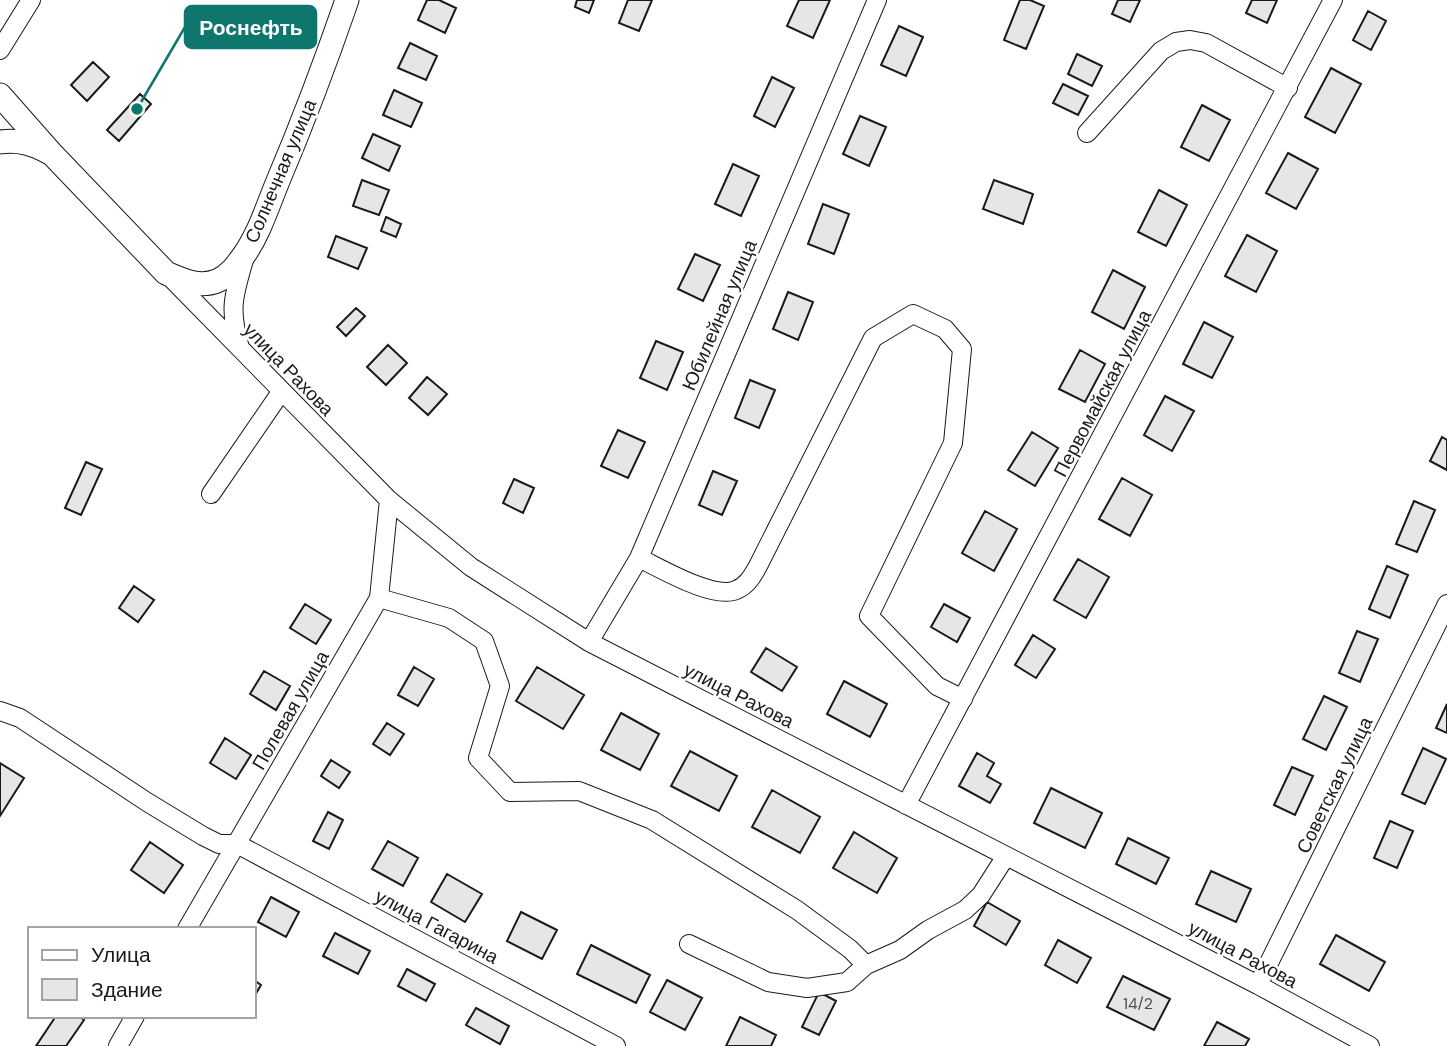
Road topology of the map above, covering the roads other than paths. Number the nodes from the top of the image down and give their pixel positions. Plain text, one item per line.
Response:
1 (31, 0) edge
2 (347, 0) edge
3 (877, 0) edge
4 (1333, 0) edge
5 (0, 50) edge
6 (1287, 88) junction
7 (1, 98) edge
8 (1087, 133) dead end
9 (0, 142) edge
10 (52, 154) junction
11 (246, 253) junction
12 (166, 272) junction
13 (240, 350) junction
14 (281, 392) junction
15 (211, 494) dead end
16 (389, 500) junction
17 (639, 558) junction
18 (379, 598) junction
19 (1447, 604) edge
20 (589, 642) junction
21 (963, 699) junction
22 (0, 711) edge
23 (906, 805) junction
24 (237, 844) junction
25 (1006, 856) junction
26 (188, 927) edge
27 (689, 944) dead end
28 (866, 965) junction
29 (1258, 985) junction
30 (134, 1018) edge
31 (118, 1046) edge
32 (616, 1046) edge
33 (1370, 1046) edge

1 - 5 street
2 - 11 main road, Солнечная улица
3 - 17 street, Юбилейная улица
4 - 6 street, Первомайская улица
6 - 8 street
6 - 21 street, Первомайская улица
7 - 10 main road
9 - 10 main road
10 - 12 main road
11 - 12 main road, Солнечная улица
11 - 13 street
12 - 13 street, улица Рахова
13 - 14 street, улица Рахова
14 - 15 street
14 - 16 street, улица Рахова
16 - 18 street, Полевая улица
16 - 20 street, улица Рахова
17 - 20 street, Юбилейная улица
17 - 21 street
18 - 24 street, Полевая улица
18 - 28 street
19 - 29 street, Советская улица
20 - 23 street, улица Рахова
21 - 23 street, Первомайская улица
22 - 24 street, улица Гагарина
23 - 25 street, улица Рахова
24 - 26 street, Полевая улица
24 - 32 street, улица Гагарина
25 - 28 street
25 - 29 street, улица Рахова
27 - 28 street
29 - 33 street, улица Рахова
30 - 31 street

